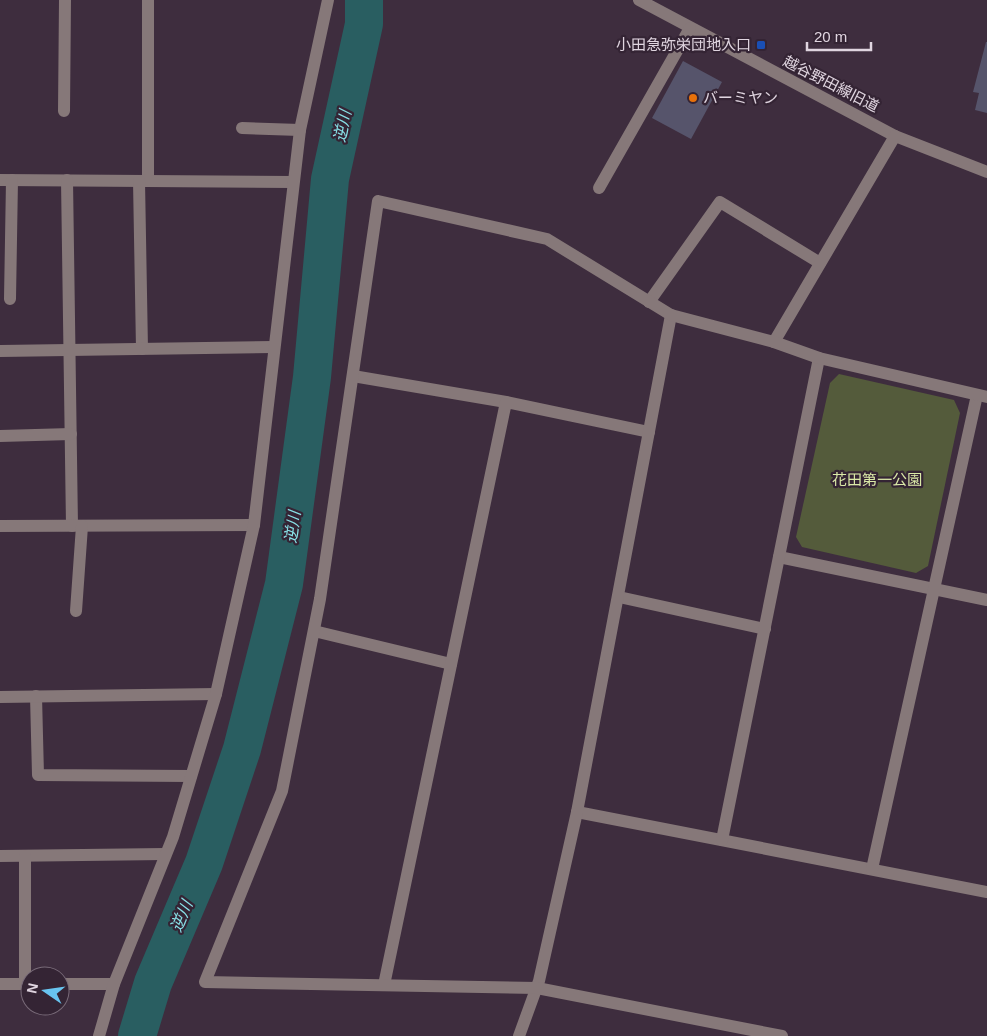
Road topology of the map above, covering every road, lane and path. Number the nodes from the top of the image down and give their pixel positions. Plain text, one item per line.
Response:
1 (65, 0) edge
2 (148, 0) edge
3 (328, 0) edge
4 (639, 0) edge
5 (690, 28) junction
6 (64, 111) dead end
7 (242, 128) dead end
8 (300, 130) junction
9 (895, 136) junction
10 (987, 172) edge
11 (6, 180) edge
12 (67, 180) junction
13 (144, 180) junction
14 (293, 182) junction
15 (600, 188) dead end
16 (820, 263) junction
17 (10, 299) dead end
18 (650, 302) junction
19 (671, 315) junction
20 (774, 342) junction
21 (273, 347) junction
22 (142, 349) junction
23 (70, 350) junction
24 (0, 351) edge
25 (819, 358) junction
26 (353, 376) junction
27 (982, 396) edge
28 (506, 402) junction
29 (649, 432) junction
30 (71, 434) junction
31 (0, 436) edge
32 (254, 525) junction
33 (0, 526) edge
34 (77, 526) junction
35 (779, 557) junction
36 (934, 589) junction
37 (619, 597) junction
38 (987, 600) edge
39 (76, 611) dead end
40 (765, 629) junction
41 (314, 631) junction
42 (451, 664) junction
43 (216, 694) junction
44 (36, 696) junction
45 (0, 697) edge
46 (191, 776) junction
47 (577, 812) junction
48 (722, 840) junction
49 (165, 854) junction
50 (0, 856) edge
51 (25, 856) junction
52 (872, 869) junction
53 (987, 892) edge
54 (27, 966) edge
55 (0, 984) edge
56 (20, 984) edge
57 (70, 984) edge
58 (114, 984) junction
59 (384, 985) junction
60 (537, 988) junction
61 (99, 1036) edge
62 (519, 1036) edge
63 (782, 1036) edge

1 - 6 street
2 - 13 street
3 - 8 street
4 - 5 street, 越谷野田線旧道
5 - 9 street, 越谷野田線旧道
5 - 15 street
7 - 8 street
8 - 14 street
9 - 10 street, 越谷野田線旧道
9 - 16 street
11 - 12 street
11 - 17 street
12 - 13 street
12 - 23 street
13 - 14 street
13 - 22 street
14 - 21 street
16 - 18 street
16 - 20 street
18 - 19 street
18 - 26 street
19 - 20 street
19 - 29 street
20 - 25 street
21 - 22 street
21 - 32 street
22 - 23 street
23 - 24 street
23 - 30 street
25 - 27 street
25 - 35 street
26 - 28 street
26 - 41 street
27 - 36 street
28 - 29 street
28 - 42 street
29 - 37 street
30 - 31 street
30 - 34 street
32 - 34 street
32 - 43 street
33 - 34 street
34 - 39 street
35 - 36 street
35 - 40 street
36 - 38 street
36 - 52 street
37 - 40 street
37 - 47 street
40 - 48 street
41 - 42 street
41 - 59 street
42 - 59 street
43 - 44 street
43 - 46 street
44 - 45 street
44 - 46 street
46 - 49 street
47 - 48 street
47 - 60 street
48 - 52 street
49 - 51 street
49 - 58 street
50 - 51 street
51 - 54 street
52 - 53 street
55 - 56 street
57 - 58 street
58 - 61 street
59 - 60 street
60 - 62 street
60 - 63 street

